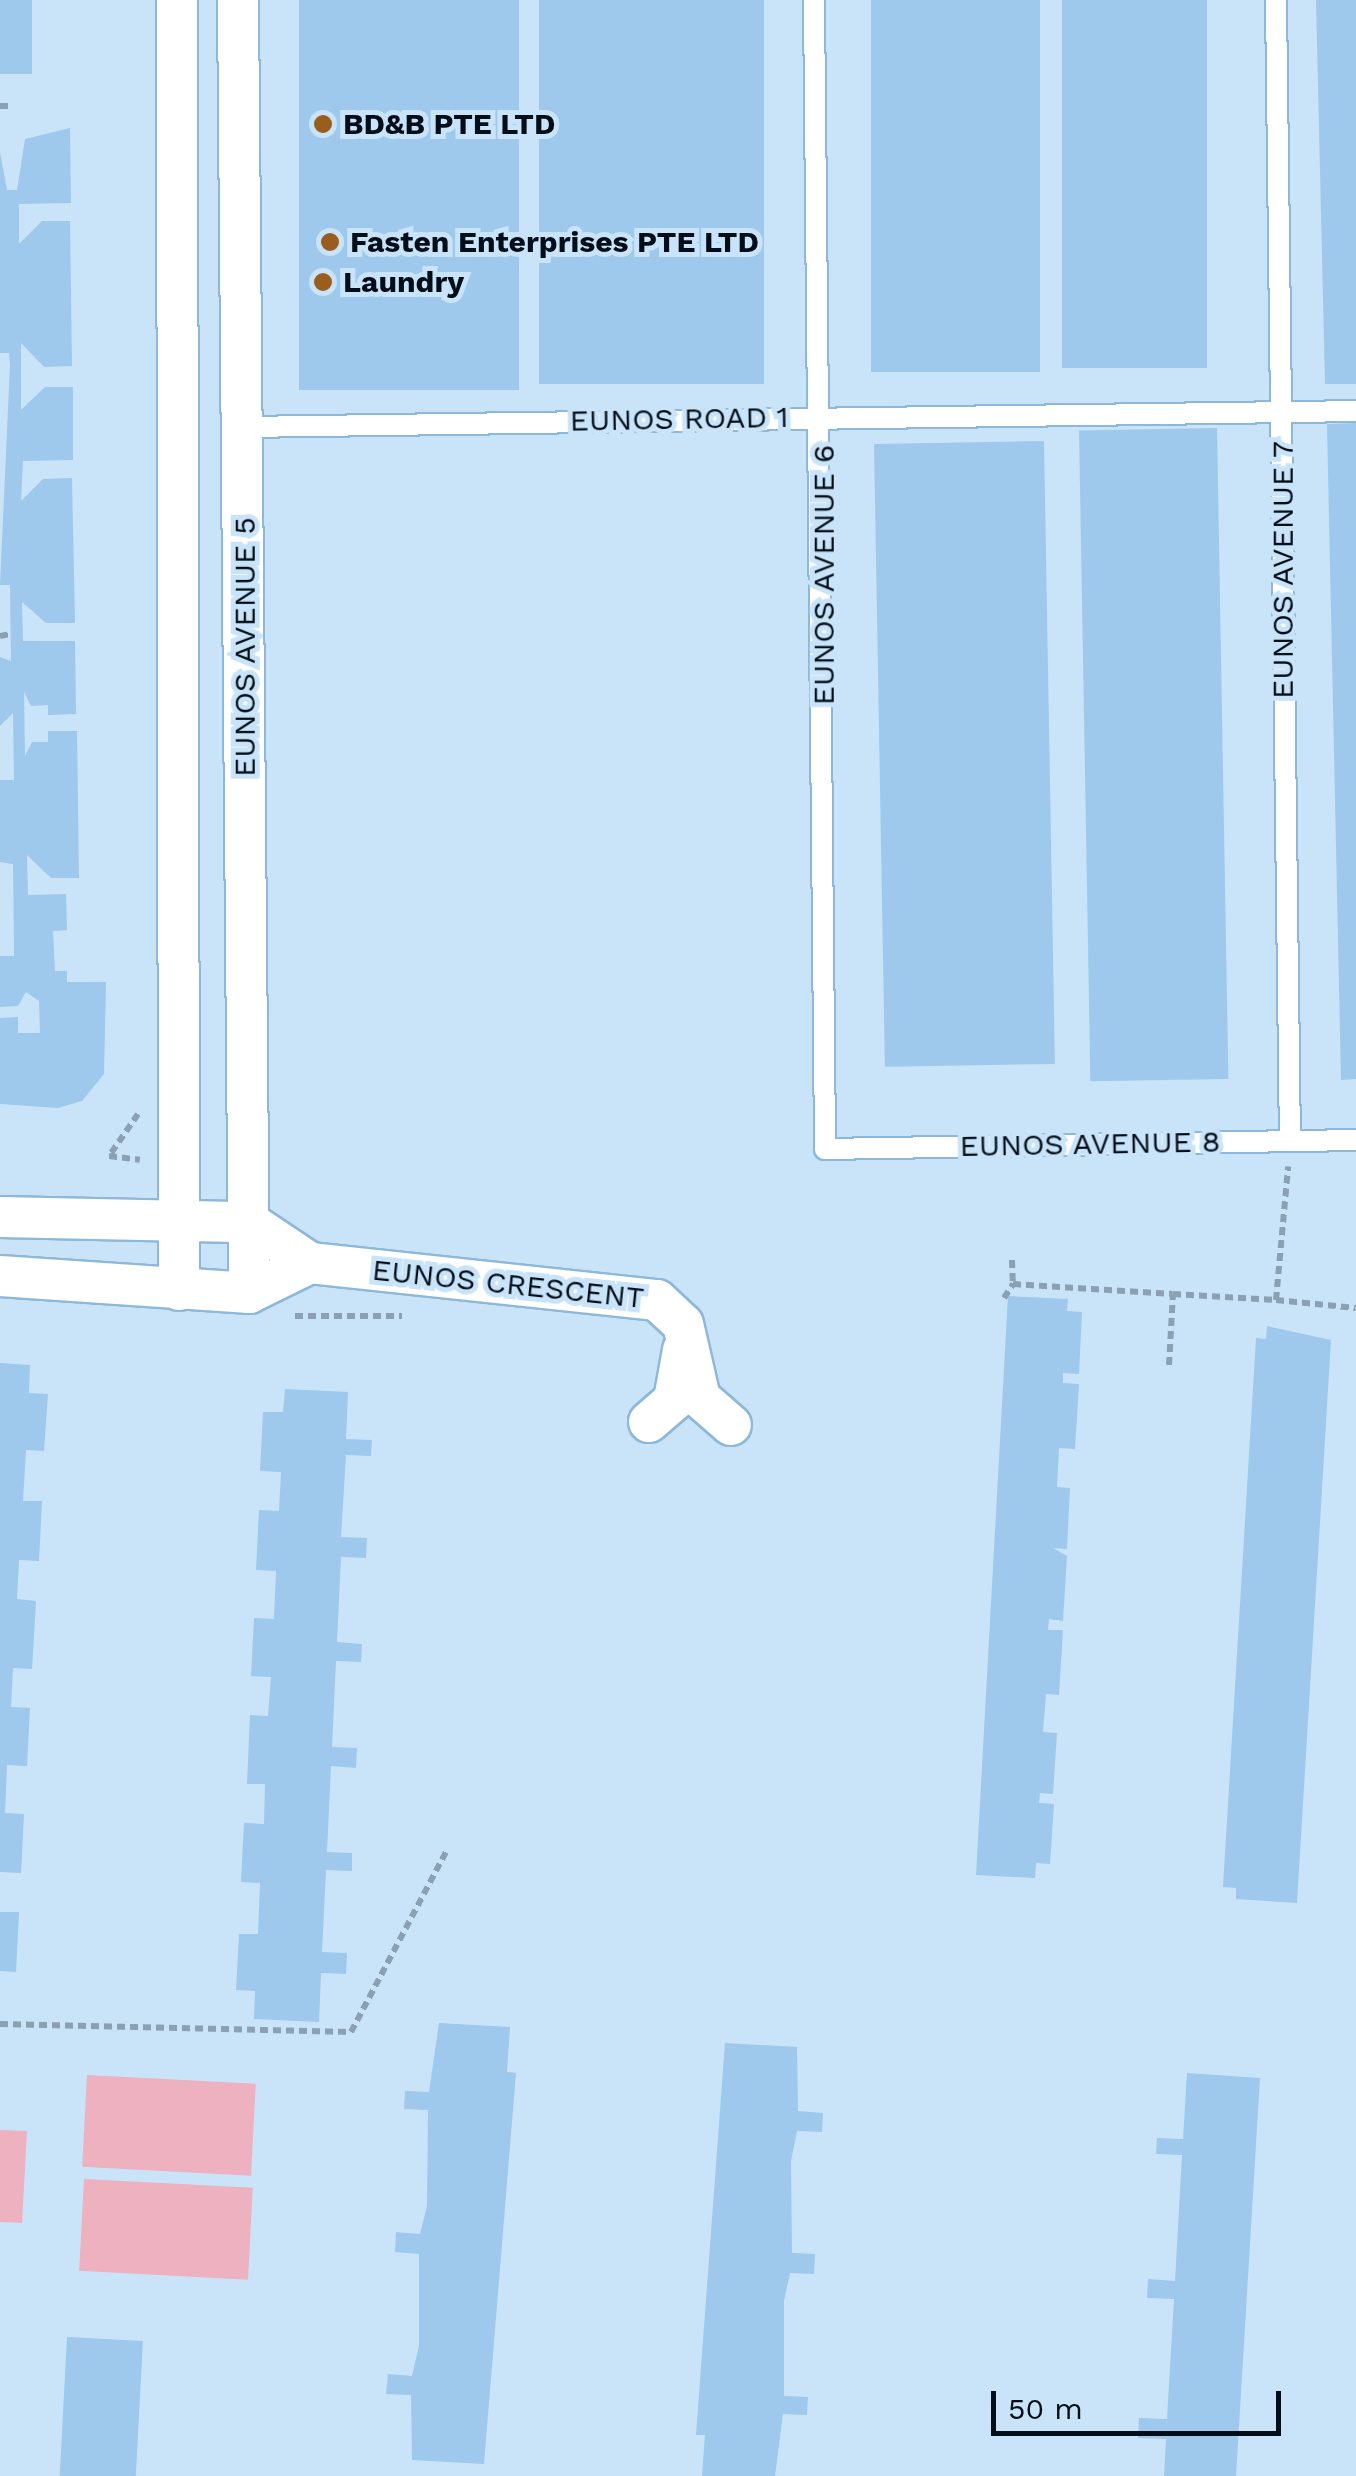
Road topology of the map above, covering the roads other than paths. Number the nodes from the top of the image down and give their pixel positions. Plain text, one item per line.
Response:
1 (177, 0) edge
2 (238, 0) edge
3 (814, 0) edge
4 (1276, 0) edge
5 (1284, 411) junction
6 (1356, 411) edge
7 (824, 416) junction
8 (243, 426) junction
9 (1290, 1140) junction
10 (1356, 1140) edge
11 (825, 1149) joint
12 (0, 1217) edge
13 (180, 1219) junction
14 (249, 1222) junction
15 (310, 1263) junction
16 (0, 1276) edge
17 (180, 1290) junction
18 (262, 1305) junction
19 (685, 1337) junction
20 (649, 1422) dead end
21 (731, 1425) dead end

1 - 13 street
2 - 8 street, EUNOS AVENUE 5
3 - 7 lane, EUNOS AVENUE 6
4 - 5 lane, EUNOS AVENUE 7
5 - 6 lane, EUNOS ROAD 1
5 - 7 lane, EUNOS ROAD 1
5 - 9 lane, EUNOS AVENUE 7
7 - 8 lane, EUNOS ROAD 1
7 - 11 lane, EUNOS AVENUE 6
8 - 14 street, EUNOS AVENUE 5
9 - 10 lane, EUNOS AVENUE 8
9 - 11 lane, EUNOS AVENUE 8
12 - 13 street
13 - 14 street
13 - 17 street
14 - 15 street, EUNOS CRESCENT
14 - 18 street, EUNOS AVENUE 5
15 - 18 street
15 - 19 street, EUNOS CRESCENT
16 - 17 street
17 - 18 street
19 - 20 street
19 - 21 street, EUNOS CRESCENT

